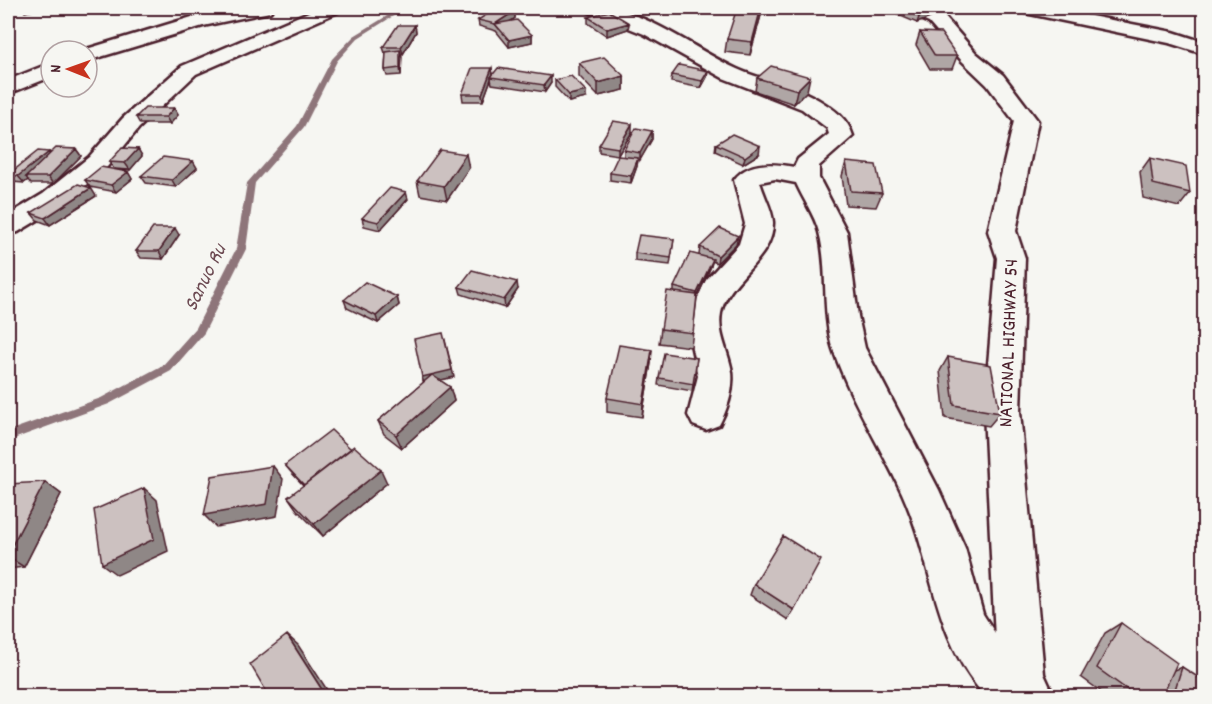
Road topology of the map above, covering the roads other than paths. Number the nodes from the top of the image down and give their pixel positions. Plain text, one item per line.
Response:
1 (264, 8) edge
2 (333, 8) edge
3 (595, 8) edge
4 (909, 8) edge
5 (1025, 8) edge
6 (1204, 48) edge
7 (99, 51) edge
8 (39, 74) edge
9 (8, 88) edge
10 (806, 178) junction
11 (8, 226) edge
12 (706, 415) dead end
13 (1017, 696) edge
14 (1030, 696) edge

1 - 7 main road
2 - 11 main road
3 - 10 main road
4 - 14 main road, NATIONAL HIGHWAY 54
5 - 6 main road
8 - 9 main road
10 - 12 main road
10 - 13 main road

